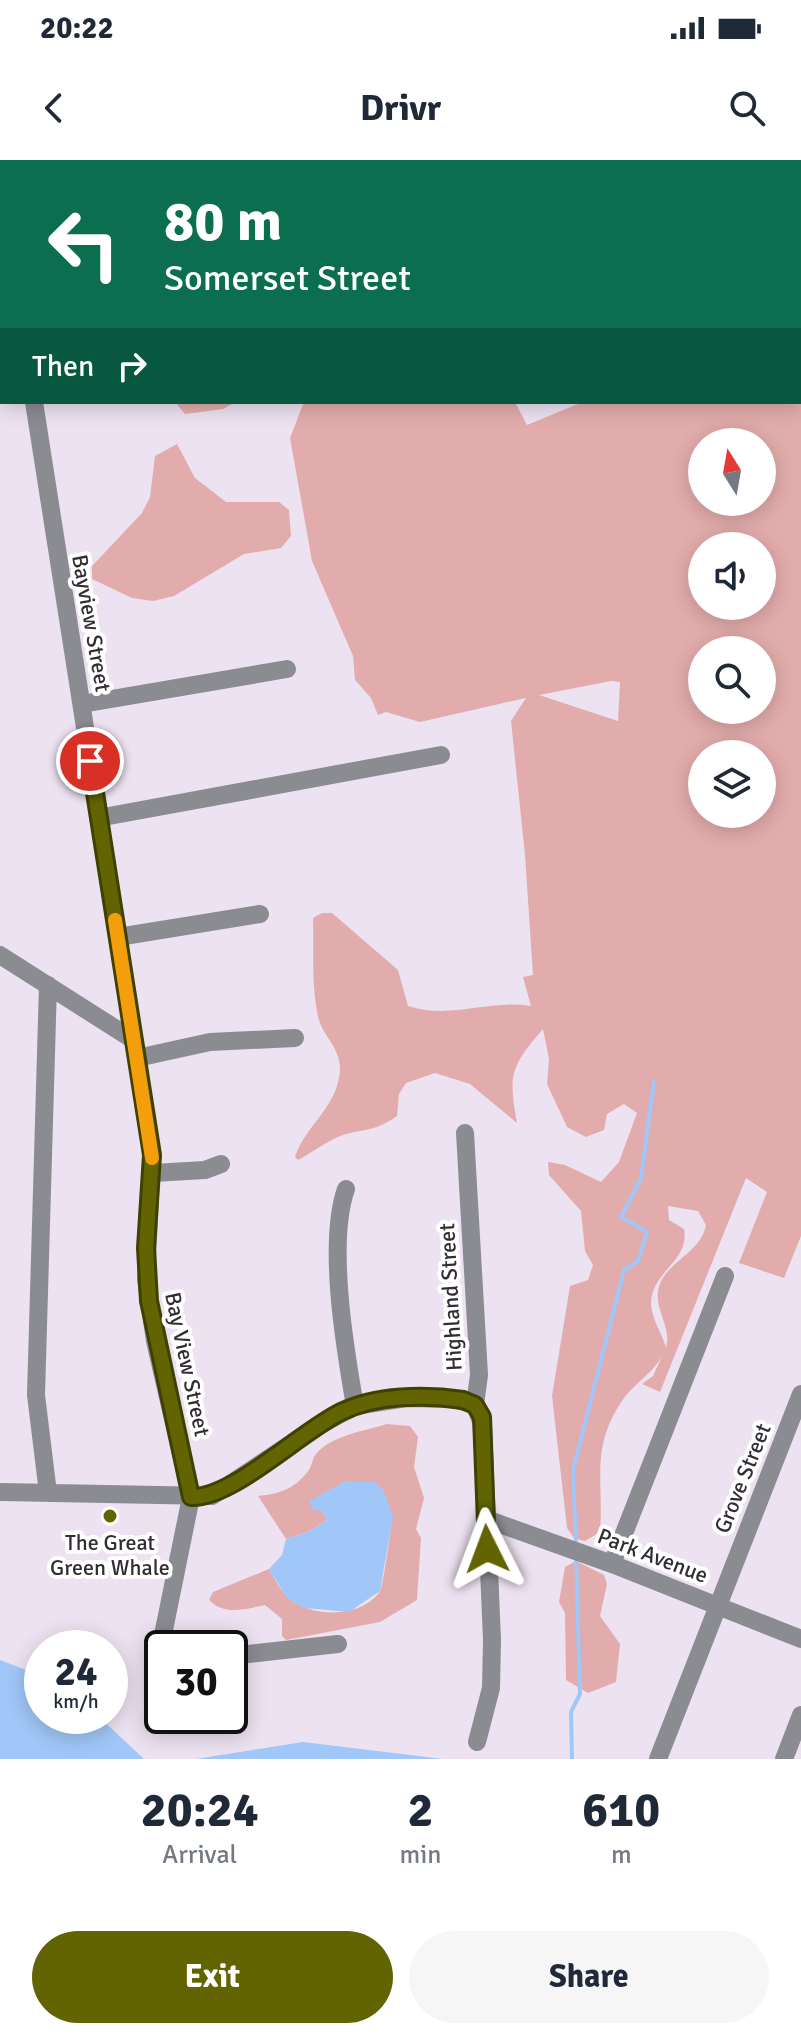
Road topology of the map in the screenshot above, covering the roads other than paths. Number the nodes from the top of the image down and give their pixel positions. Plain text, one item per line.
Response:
1 (34, 404) edge
2 (287, 669) dead end
3 (82, 704) junction
4 (441, 755) dead end
5 (98, 818) junction
6 (260, 914) dead end
7 (118, 937) junction
8 (0, 955) edge
9 (48, 985) junction
10 (295, 1038) dead end
11 (136, 1049) junction
12 (465, 1133) dead end
13 (221, 1164) dead end
14 (153, 1173) junction
15 (346, 1189) dead end
16 (725, 1276) dead end
17 (801, 1394) edge
18 (475, 1405) junction
19 (355, 1406) junction
20 (0, 1492) edge
21 (48, 1493) junction
22 (191, 1497) junction
23 (486, 1519) junction
24 (612, 1564) junction
25 (718, 1605) junction
26 (164, 1630) edge
27 (801, 1639) edge
28 (338, 1644) dead end
29 (248, 1654) edge
30 (801, 1715) edge
31 (477, 1742) dead end
32 (658, 1759) edge
33 (784, 1759) edge

1 - 3 street, Bayview Street
2 - 3 street
3 - 5 street, Bayview Street
4 - 5 street
5 - 7 street, Bayview Street
6 - 7 street
7 - 11 street, Bayview Street
8 - 9 street
9 - 11 street
9 - 21 street
10 - 11 street
11 - 14 street, Bay View Street
12 - 18 street, Highland Street
13 - 14 street
14 - 22 street, Bay View Street
15 - 19 street
16 - 24 street
17 - 25 street, Grove Street
18 - 19 street
18 - 23 street, Highland Street
19 - 22 street
20 - 21 street
21 - 22 street
22 - 26 street, Bay View Street
23 - 24 street, Park Avenue
23 - 31 street, Highland Street
24 - 25 street, Park Avenue
25 - 27 street, Park Avenue
25 - 32 street, Grove Street
28 - 29 street
30 - 33 street

